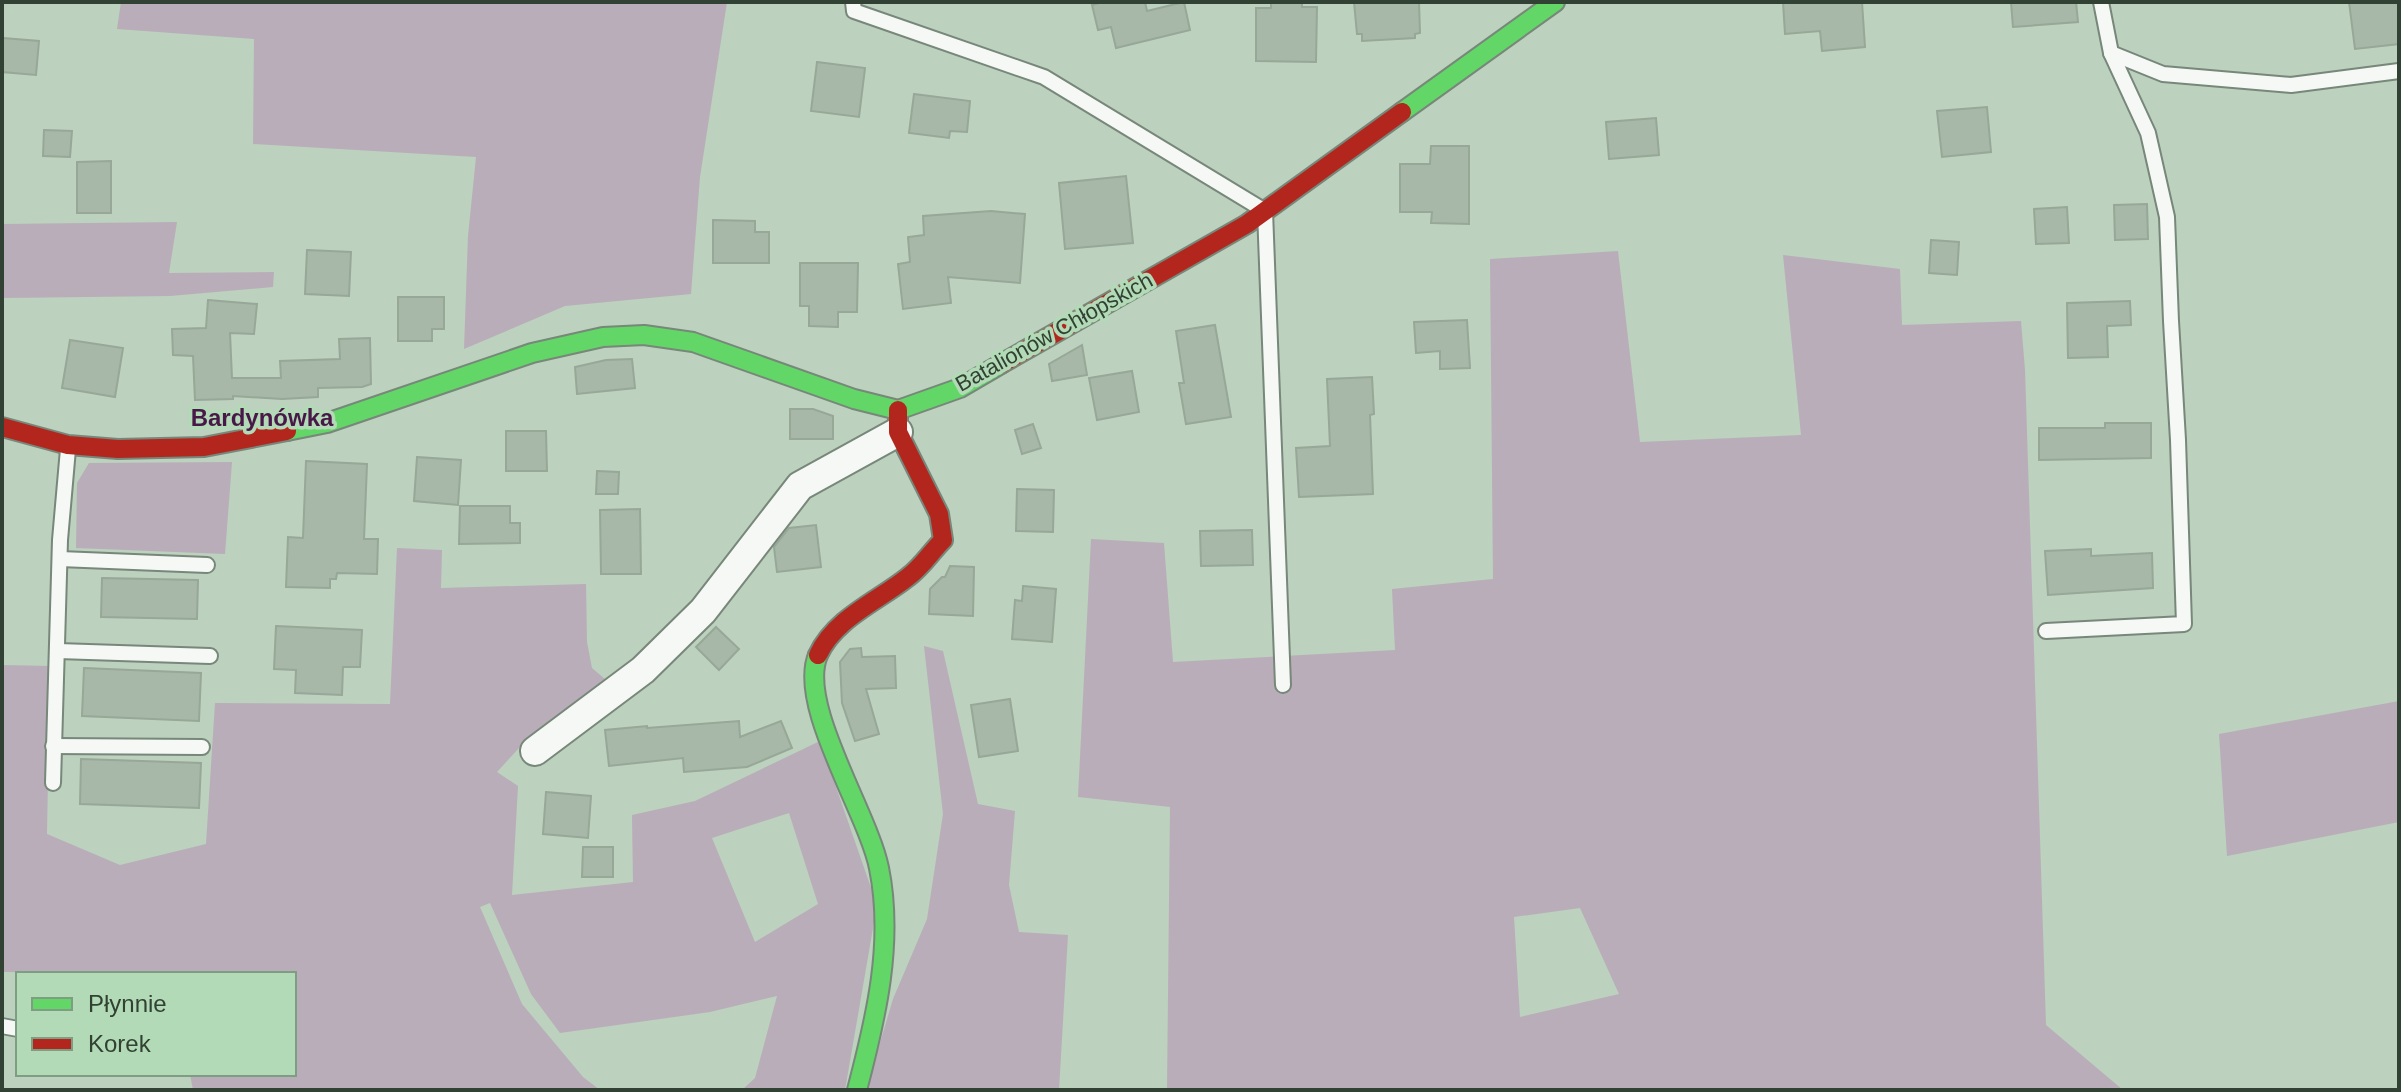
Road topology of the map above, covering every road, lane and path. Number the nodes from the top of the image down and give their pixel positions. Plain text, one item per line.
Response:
1 (853, 2) edge
2 (1555, 2) edge
3 (2101, 2) edge
4 (2111, 53) junction
5 (2399, 71) edge
6 (1265, 211) junction
7 (898, 421) junction
8 (2, 427) edge
9 (68, 445) junction
10 (60, 559) junction
11 (207, 565) dead end
12 (2046, 631) dead end
13 (58, 651) junction
14 (210, 656) dead end
15 (1283, 685) dead end
16 (53, 746) junction
17 (202, 747) dead end
18 (535, 751) dead end
19 (53, 783) dead end
20 (857, 1090) edge

1 - 6 lane
2 - 6 street, Batalionów Chłopskich
3 - 4 lane
4 - 5 lane
4 - 12 lane
6 - 7 street, Batalionów Chłopskich
6 - 15 lane
7 - 9 street
7 - 18 street
7 - 20 street
8 - 9 street
9 - 10 lane
10 - 11 lane
10 - 13 lane
13 - 14 lane
13 - 16 lane
16 - 17 lane
16 - 19 lane

